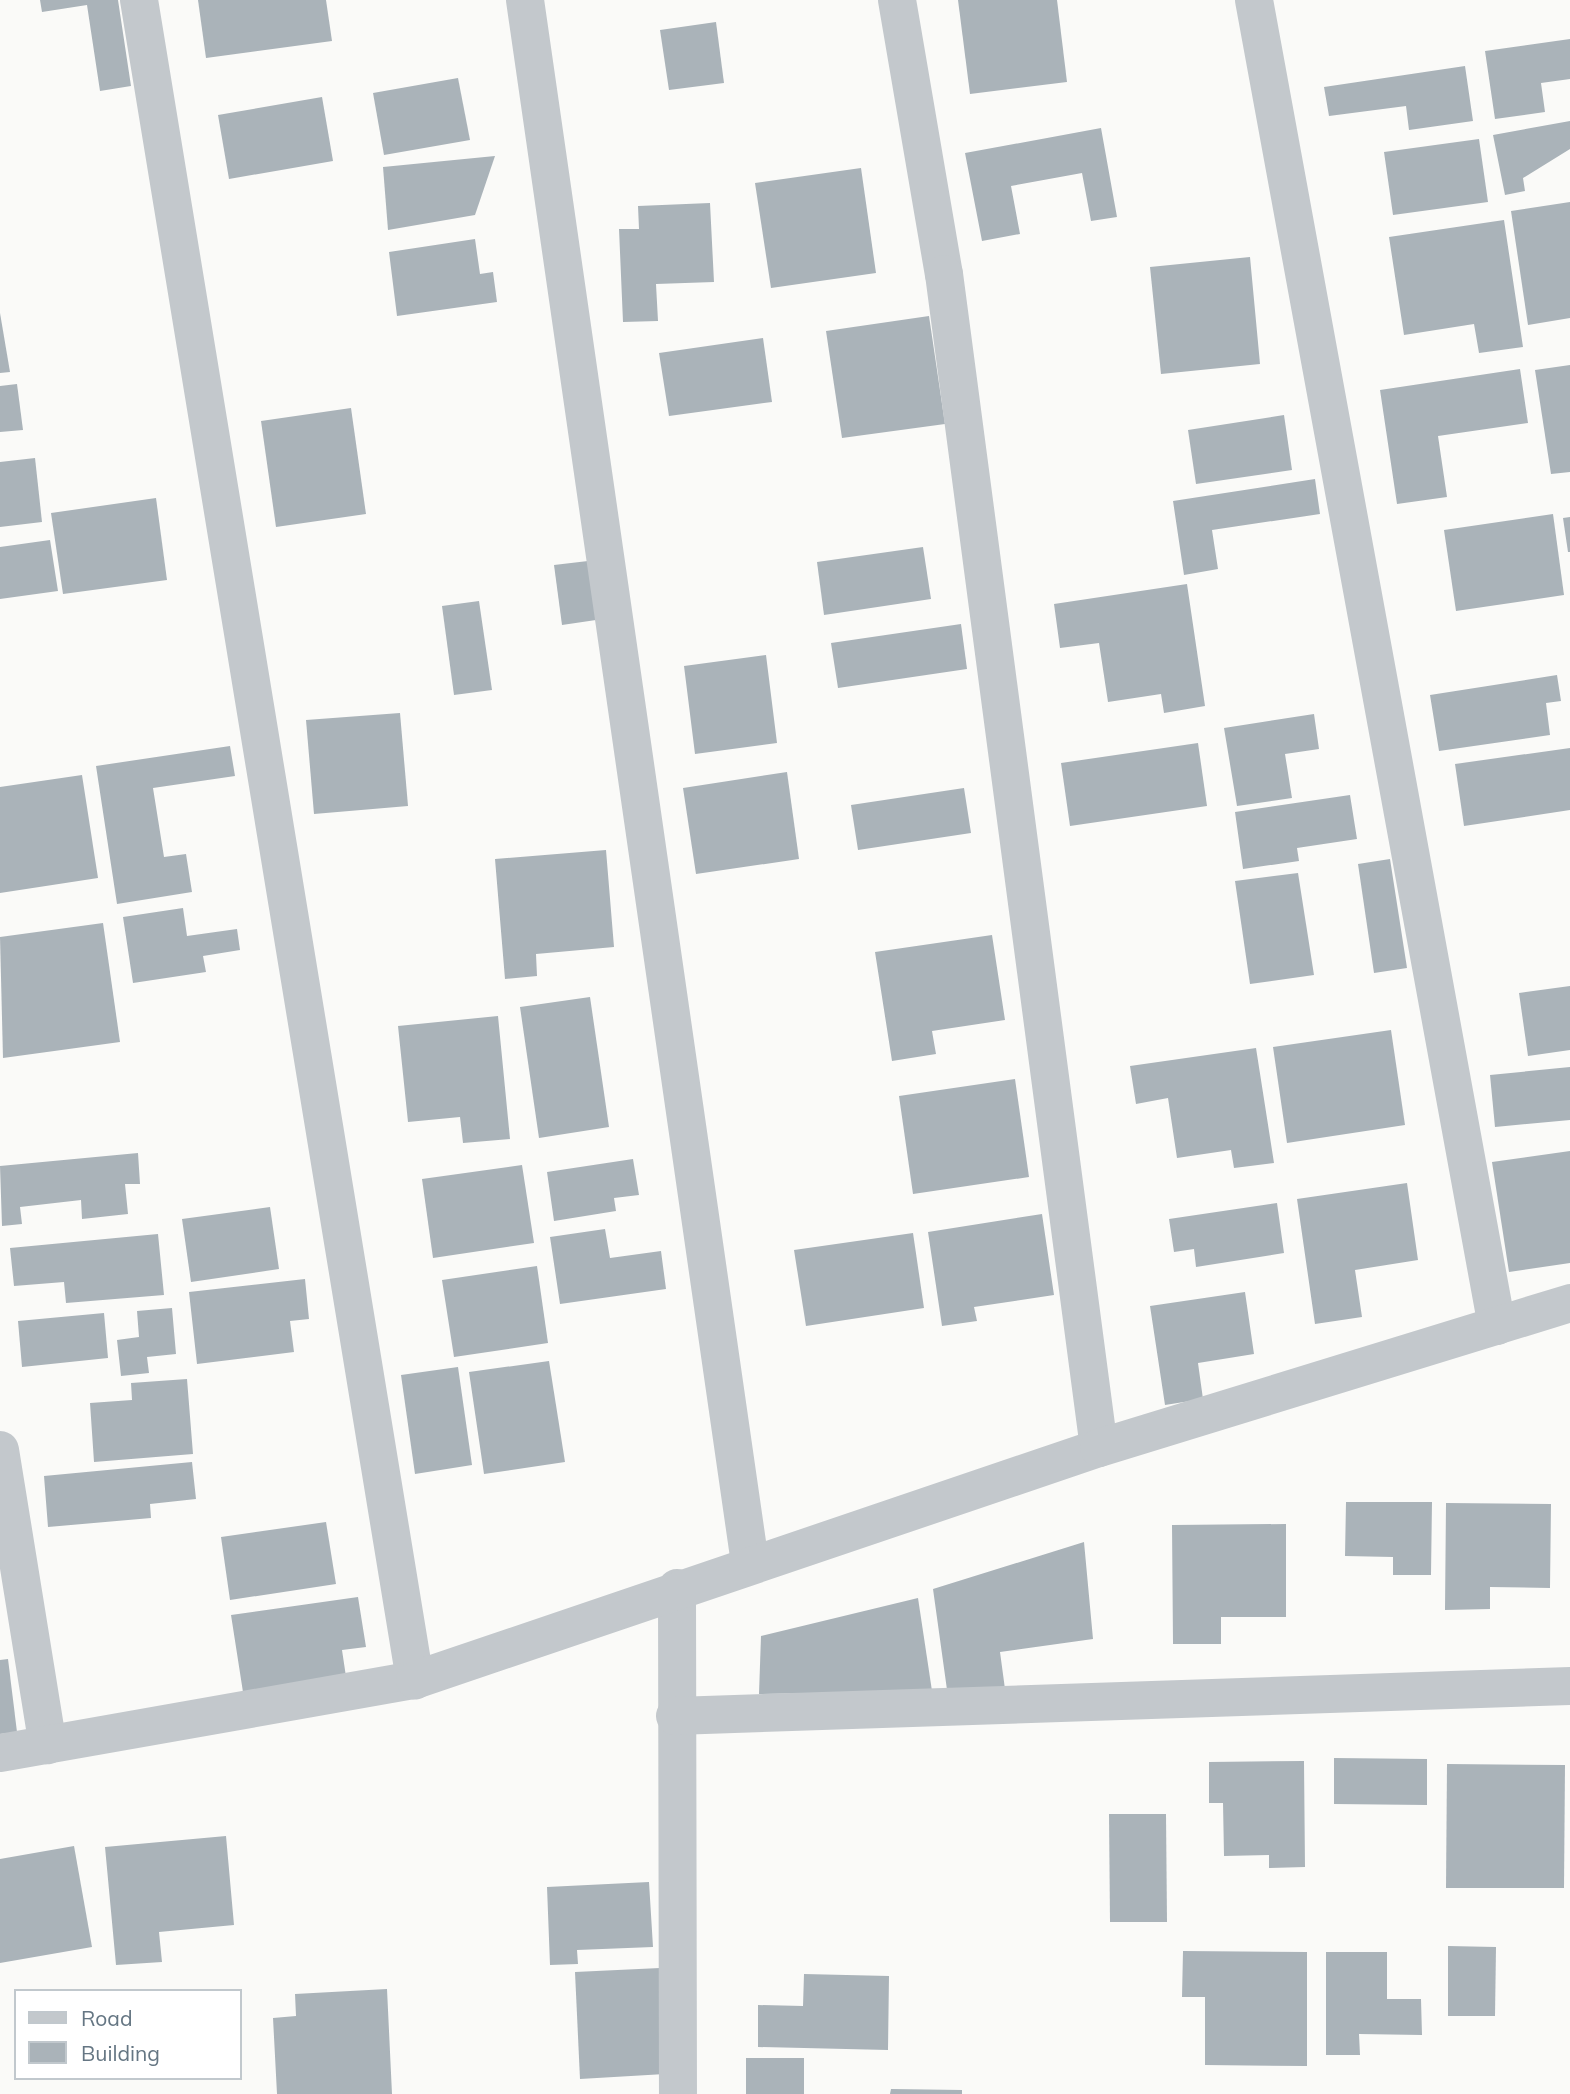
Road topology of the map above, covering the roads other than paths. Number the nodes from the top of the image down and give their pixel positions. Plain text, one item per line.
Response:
1 (139, 0) edge
2 (525, 0) edge
3 (897, 0) edge
4 (1254, 0) edge
5 (1570, 1303) edge
6 (1497, 1326) junction
7 (1099, 1448) junction
8 (0, 1450) edge
9 (750, 1564) junction
10 (677, 1588) junction
11 (415, 1680) junction
12 (1570, 1686) edge
13 (675, 1716) junction
14 (48, 1745) junction
15 (0, 1753) edge
16 (678, 2094) edge

1 - 11 street
2 - 9 street
3 - 7 street
4 - 6 street
5 - 6 street
6 - 7 street
7 - 9 street
8 - 14 street
9 - 10 street
10 - 11 street
10 - 13 street
11 - 14 street
12 - 13 street
13 - 16 street
14 - 15 street

